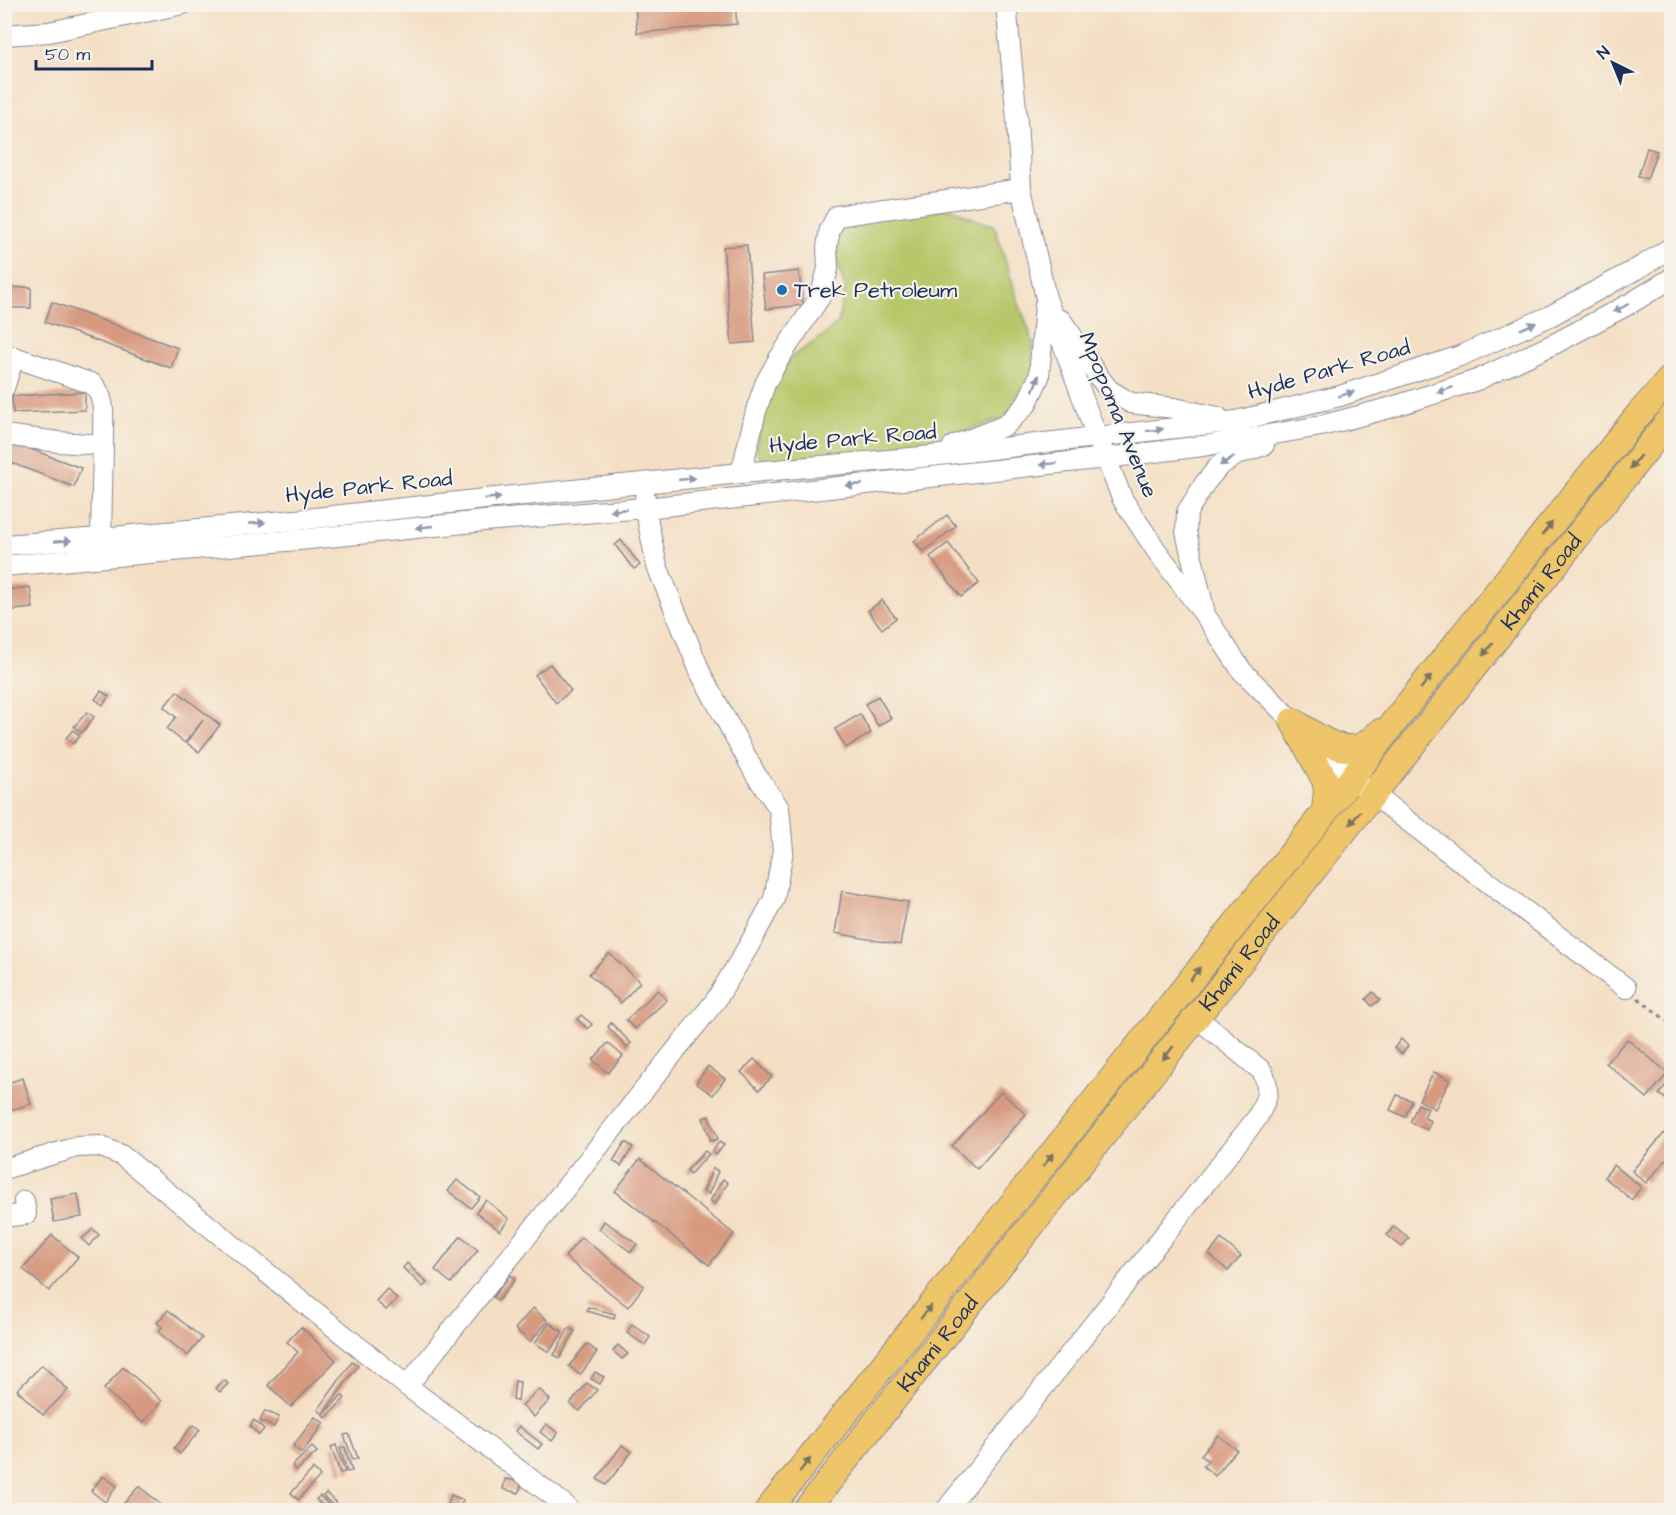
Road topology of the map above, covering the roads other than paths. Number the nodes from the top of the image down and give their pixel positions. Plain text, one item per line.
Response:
1 (183, 4) edge
2 (1006, 4) edge
3 (164, 7) edge
4 (4, 36) edge
5 (1021, 189) junction
6 (1671, 247) edge
7 (1671, 278) edge
8 (1046, 298) junction
9 (9, 356) edge
10 (1671, 377) edge
11 (4, 388) edge
12 (1671, 417) edge
13 (1236, 421) junction
14 (1321, 426) junction
15 (4, 435) edge
16 (1096, 437) junction
17 (103, 445) junction
18 (922, 457) junction
19 (1106, 458) junction
20 (741, 473) junction
21 (645, 484) junction
22 (645, 508) junction
23 (100, 538) junction
24 (4, 545) edge
25 (4, 566) edge
26 (1207, 618) junction
27 (1397, 718) junction
28 (1293, 721) junction
29 (1352, 778) junction
30 (1374, 795) junction
31 (1325, 811) junction
32 (1626, 988) road end
33 (1196, 1017) junction
34 (4, 1169) edge
35 (24, 1201) dead end
36 (4, 1217) edge
37 (407, 1386) junction
38 (569, 1510) edge
39 (768, 1510) edge
40 (806, 1510) edge
41 (946, 1510) edge

1 - 3 street
2 - 5 street, Mpopoma Avenue
3 - 4 street
5 - 8 street, Mpopoma Avenue
5 - 20 street
13 -> 6 street, Hyde Park Road
7 -> 14 street, Hyde Park Road
8 - 13 street
8 - 16 street, Mpopoma Avenue
18 -> 8 street
9 - 11 street
9 - 17 street
27 -> 10 main road
12 -> 30 main road, Khami Road
16 -> 13 street, Hyde Park Road
14 - 19 street, Hyde Park Road
14 -> 26 street
15 - 17 street
16 - 18 street, Hyde Park Road
16 - 19 street, Mpopoma Avenue
17 - 23 street
18 - 20 street, Hyde Park Road
19 -> 22 street, Hyde Park Road
19 - 26 street, Mpopoma Avenue
21 -> 20 street, Hyde Park Road
21 - 22 street
23 -> 21 street, Hyde Park Road
22 -> 25 street, Hyde Park Road
22 - 37 street
24 -> 23 street, Hyde Park Road
26 - 28 street, Mpopoma Avenue
27 - 28 main road
27 - 29 main road, Khami Road
28 - 29 street, Mpopoma Avenue
28 - 31 main road
29 - 30 street, Mpopoma Avenue
29 - 31 main road, Khami Road
30 - 32 street, Mpopoma Avenue
30 -> 33 main road, Khami Road
39 -> 31 main road, Khami Road
33 -> 40 main road, Khami Road
33 - 41 street
34 - 37 street
35 - 36 street
37 - 38 street

